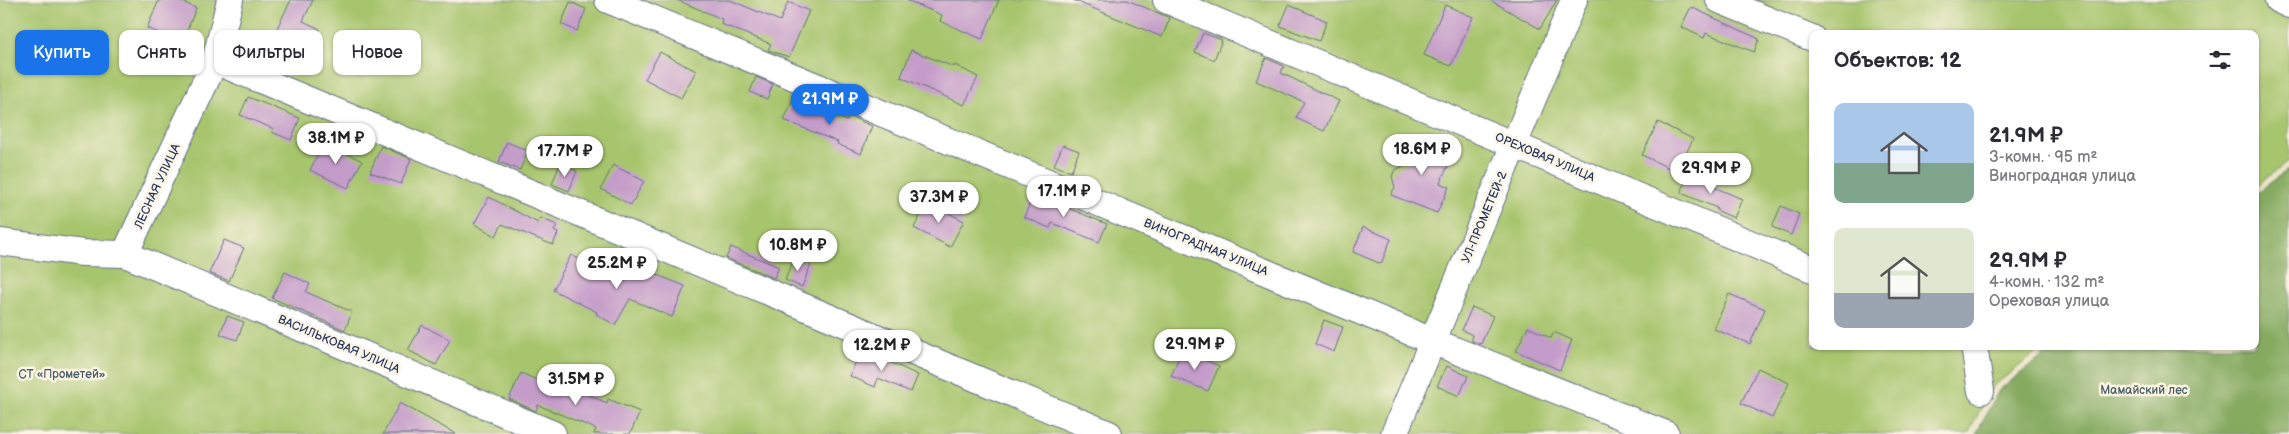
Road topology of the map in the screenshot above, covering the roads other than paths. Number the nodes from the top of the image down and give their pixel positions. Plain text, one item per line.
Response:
1 (230, 0) edge
2 (608, 0) edge
3 (1166, 0) edge
4 (1574, 0) edge
5 (1719, 0) edge
6 (2278, 0) edge
7 (2289, 5) edge
8 (223, 30) edge
9 (1809, 37) edge
10 (214, 63) edge
11 (249, 75) edge
12 (1514, 144) junction
13 (0, 242) edge
14 (125, 254) junction
15 (1809, 268) edge
16 (1432, 341) junction
17 (1975, 350) edge
18 (1980, 391) dead end
19 (553, 434) edge
20 (1109, 434) edge
21 (1394, 434) edge
22 (1666, 434) edge

1 - 8 street, ЛЕСНАЯ УЛИЦА
2 - 16 street, ВИНОГРАДНАЯ УЛИЦА
3 - 12 street, ОРЕХОВАЯ УЛИЦА
4 - 12 street, УЛ-ПРОМЕТЕЙ-2
5 - 9 street
6 - 7 street
10 - 14 street, ЛЕСНАЯ УЛИЦА
11 - 20 street
12 - 15 street, ОРЕХОВАЯ УЛИЦА
12 - 16 street, УЛ-ПРОМЕТЕЙ-2
13 - 14 street
14 - 19 street, ВАСИЛЬКОВАЯ УЛИЦА
16 - 21 street, УЛ-ПРОМЕТЕЙ-2
16 - 22 street, ВИНОГРАДНАЯ УЛИЦА
17 - 18 street

